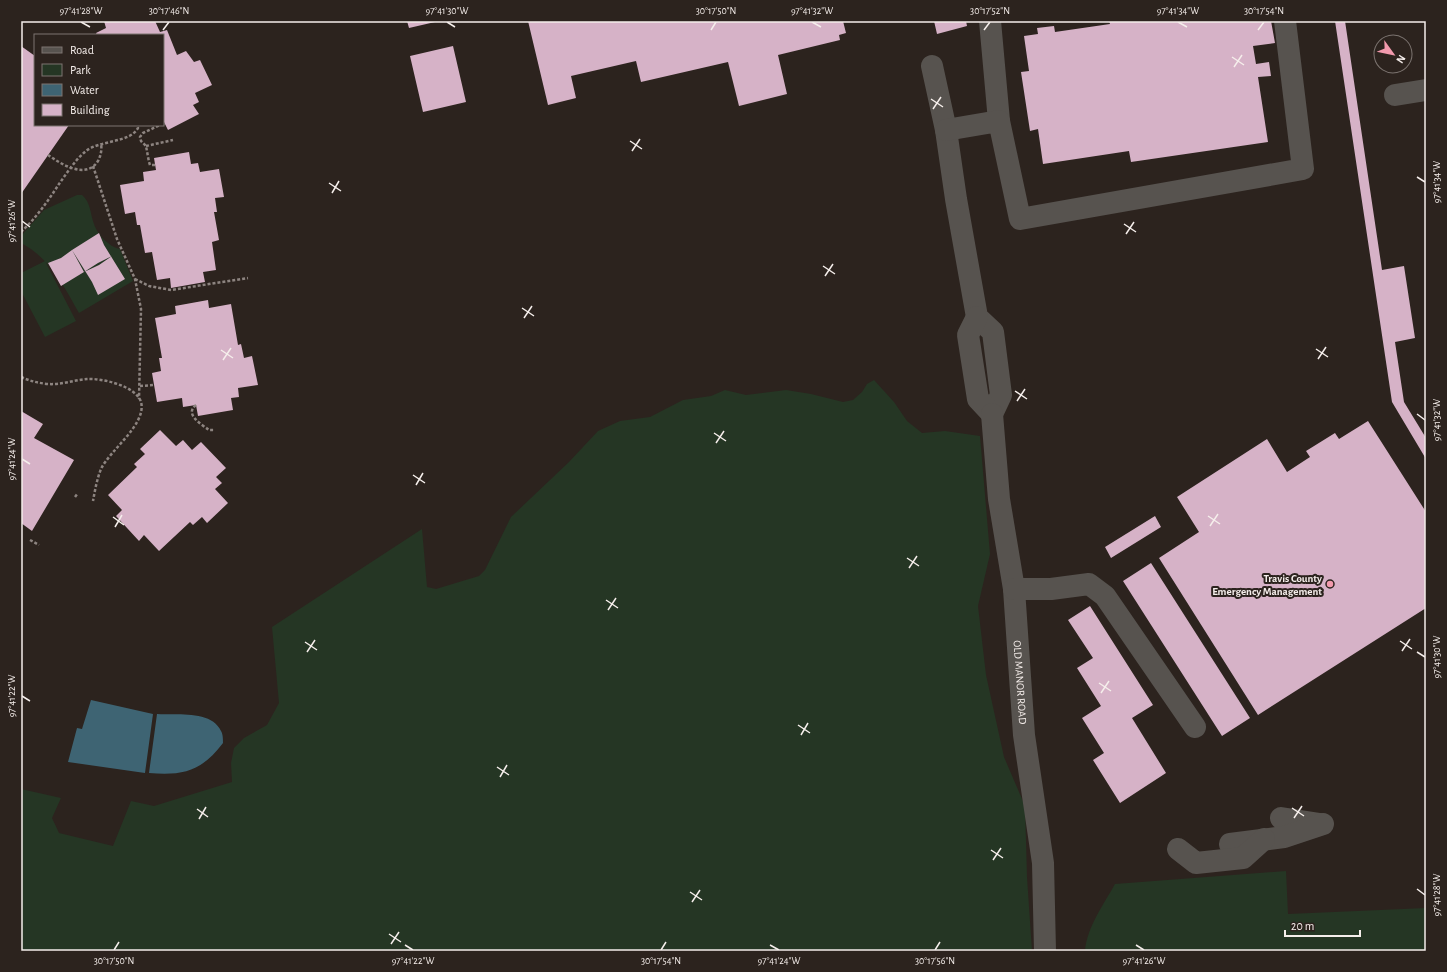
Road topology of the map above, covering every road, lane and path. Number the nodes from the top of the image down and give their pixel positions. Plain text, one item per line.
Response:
1 (990, 21) edge
2 (1285, 21) edge
3 (932, 66) dead end
4 (1426, 90) edge
5 (1395, 95) dead end
6 (999, 121) junction
7 (137, 126) edge
8 (158, 126) edge
9 (946, 130) junction
10 (173, 140) dead end
11 (101, 143) junction
12 (146, 146) junction
13 (48, 156) dead end
14 (154, 165) dead end
15 (93, 166) junction
16 (71, 168) junction
17 (21, 232) edge
18 (248, 278) dead end
19 (135, 279) junction
20 (21, 377) edge
21 (154, 385) dead end
22 (140, 386) junction
23 (139, 399) junction
24 (196, 404) dead end
25 (215, 430) dead end
26 (78, 493) dead end
27 (75, 497) dead end
28 (93, 502) dead end
29 (30, 540) dead end
30 (39, 545) dead end
31 (1014, 589) junction
32 (1195, 727) dead end
33 (1282, 818) dead end
34 (1264, 839) junction
35 (1230, 844) dead end
36 (1178, 849) dead end
37 (1045, 951) edge

1 - 6 street
2 - 6 street
3 - 9 street
4 - 5 street
6 - 9 street
7 - 11 path
8 - 12 path
9 - 31 street, OLD MANOR ROAD
10 - 12 path
11 - 15 path
11 - 16 path
12 - 14 path
13 - 16 path
15 - 16 path
15 - 19 path
16 - 17 path
18 - 19 path
19 - 22 path
20 - 23 path
21 - 22 path
22 - 23 path
23 - 28 path
24 - 25 path
26 - 27 path
29 - 30 path
31 - 32 street
31 - 37 street, OLD MANOR ROAD
33 - 34 street
34 - 35 street
34 - 36 street

